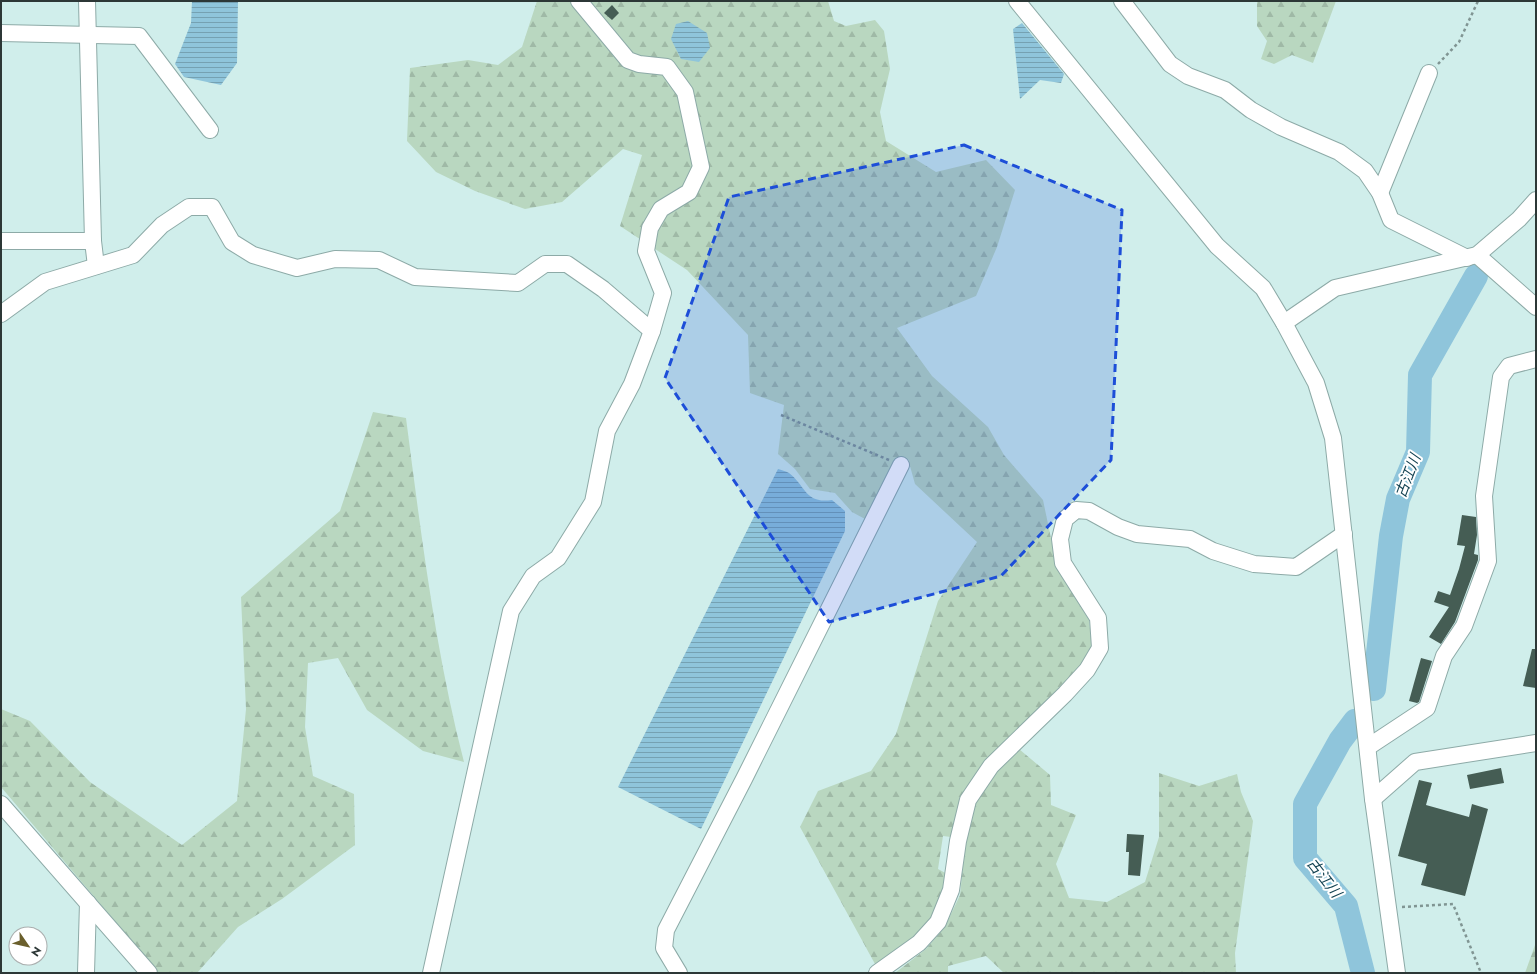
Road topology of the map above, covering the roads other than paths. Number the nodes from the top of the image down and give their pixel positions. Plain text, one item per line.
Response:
1 (87, 1) edge
2 (579, 1) edge
3 (1018, 1) edge
4 (1122, 1) edge
5 (1, 33) edge
6 (88, 34) junction
7 (1428, 73) road end
8 (210, 130) dead end
9 (1380, 194) junction
10 (1536, 200) edge
11 (1, 241) edge
12 (93, 241) junction
13 (1472, 256) junction
14 (96, 266) junction
15 (1536, 307) edge
16 (1, 314) edge
17 (1284, 323) junction
18 (652, 331) junction
19 (1536, 359) edge
20 (901, 465) road end
21 (1344, 534) junction
22 (1536, 743) edge
23 (1368, 747) junction
24 (1373, 799) junction
25 (1, 804) edge
26 (88, 903) junction
27 (86, 973) edge
28 (150, 973) edge
29 (431, 973) edge
30 (679, 973) edge
31 (876, 973) edge
32 (1396, 973) edge

1 - 6 street
2 - 18 street
3 - 17 street
4 - 9 street
5 - 6 street
6 - 8 street
6 - 12 street
7 - 9 street
9 - 13 street
10 - 13 street
11 - 12 street
12 - 14 street
13 - 15 street
13 - 17 street
14 - 16 street
14 - 18 street
17 - 21 street
18 - 29 street
19 - 23 street
20 - 30 street
21 - 23 street
21 - 31 street
22 - 24 street
23 - 24 street
24 - 32 street
25 - 26 street
26 - 27 street
26 - 28 street

